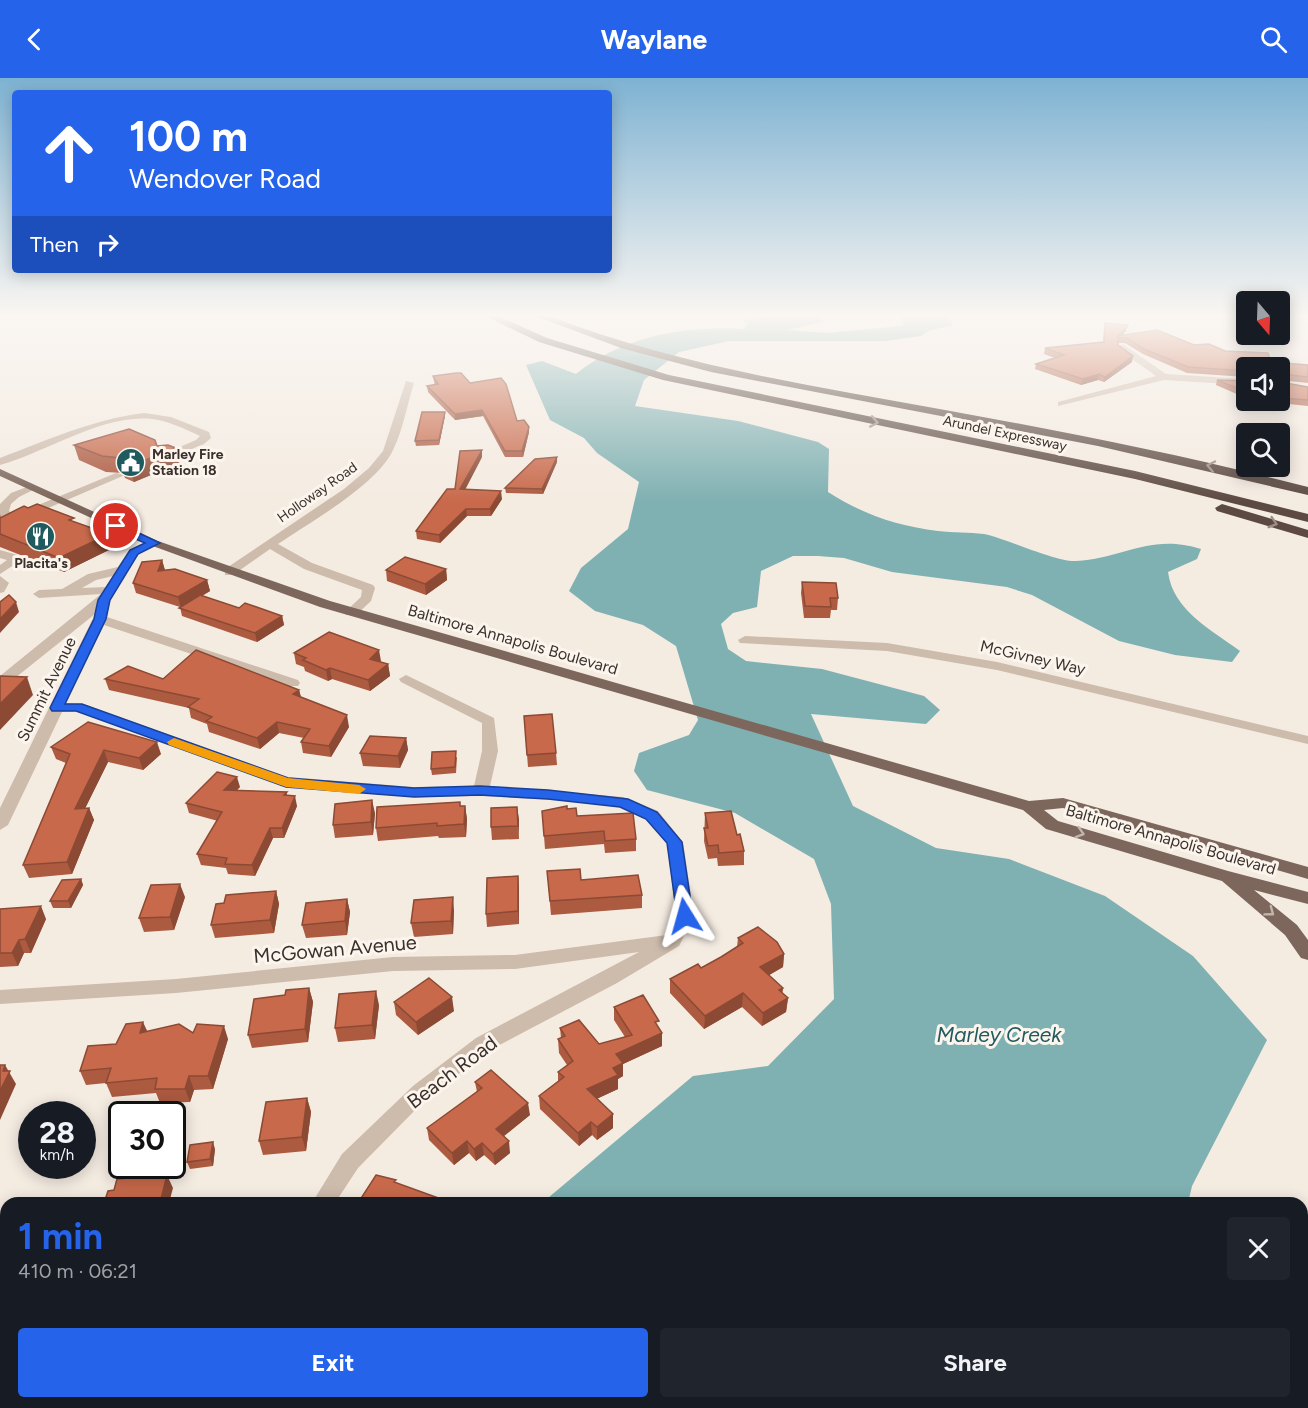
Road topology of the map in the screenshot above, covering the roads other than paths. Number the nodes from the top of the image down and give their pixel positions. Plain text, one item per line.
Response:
1 (667, 378) edge
2 (752, 378) edge
3 (1158, 378) edge
4 (1181, 378) edge
5 (1236, 381) edge
6 (409, 383) dead end
7 (1061, 404) dead end
8 (1015, 450) junction
9 (165, 457) edge
10 (0, 462) edge
11 (0, 472) edge
12 (120, 476) edge
13 (1276, 483) junction
14 (1308, 484) edge
15 (32, 488) junction
16 (1308, 491) edge
17 (59, 501) junction
18 (1308, 518) edge
19 (16, 521) junction
20 (0, 530) edge
21 (1308, 534) edge
22 (154, 543) junction
23 (269, 544) junction
24 (0, 555) edge
25 (0, 570) edge
26 (122, 570) junction
27 (229, 572) junction
28 (0, 580) edge
29 (0, 589) edge
30 (66, 592) junction
31 (39, 594) dead end
32 (107, 595) junction
33 (351, 612) junction
34 (100, 619) junction
35 (745, 640) dead end
36 (406, 679) dead end
37 (0, 683) edge
38 (293, 683) dead end
39 (57, 708) junction
40 (1308, 740) edge
41 (480, 791) junction
42 (1029, 806) junction
43 (0, 825) edge
44 (1308, 873) edge
45 (1227, 877) junction
46 (1308, 898) edge
47 (673, 941) junction
48 (1308, 953) edge
49 (0, 997) edge
50 (327, 1197) edge

1 -> 8 highway, Arundel Expressway
13 -> 2 highway, Arundel Expressway
3 - 7 street
4 - 5 street
6 - 23 street, Holloway Road
8 - 18 highway, Arundel Expressway
8 -> 21 highway
9 - 10 street
11 - 15 main road, Baltimore Annapolis Boulevard
12 - 17 street
13 - 14 highway
13 - 16 highway, Arundel Expressway
15 - 17 main road, Baltimore Annapolis Boulevard
15 - 19 street
17 - 19 street
17 - 22 main road, Baltimore Annapolis Boulevard
19 - 20 street
22 - 26 street
22 - 27 main road, Baltimore Annapolis Boulevard
23 - 27 street, Holloway Road
23 - 33 street
24 - 25 street
26 - 30 street
26 - 32 street
27 - 33 main road, Baltimore Annapolis Boulevard
28 - 29 street
30 - 31 street
30 - 32 street
32 - 34 street, Summit Avenue
32 - 37 street
33 - 42 main road, Baltimore Annapolis Boulevard
34 - 38 street
34 - 39 street, Summit Avenue
35 - 40 street, McGivney Way
36 - 41 street
39 - 41 street
39 - 43 street, Summit Avenue
41 - 47 street
42 - 44 main road, Baltimore Annapolis Boulevard
42 -> 45 main road, Baltimore Annapolis Boulevard
45 - 46 main road, Baltimore Annapolis Boulevard
45 -> 48 main road
47 - 49 street, McGowan Avenue
47 - 50 street, Beach Road

